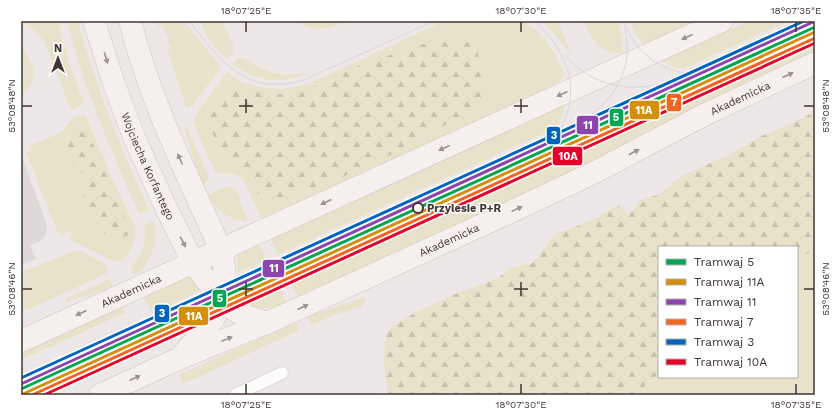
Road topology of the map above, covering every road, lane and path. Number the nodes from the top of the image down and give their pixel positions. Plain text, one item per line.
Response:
1 (94, 21) edge
2 (130, 21) edge
3 (722, 21) edge
4 (815, 63) edge
5 (221, 250) junction
6 (193, 262) junction
7 (222, 300) junction
8 (267, 323) junction
9 (21, 341) edge
10 (178, 359) junction
11 (282, 373) dead end
12 (248, 392) edge
13 (100, 395) edge
14 (236, 395) edge

1 -> 6 street, Wojciecha Korfantego
5 -> 2 street
3 -> 5 street, Akademicka
8 -> 4 street, Akademicka
5 - 6 street, Akademicka
5 - 7 street
6 - 7 street, Wojciecha Korfantego
6 -> 9 street, Akademicka
7 - 8 street, Wojciecha Korfantego
7 - 10 street
10 -> 8 street, Akademicka
13 -> 10 street, Akademicka
11 - 12 lane
12 - 14 lane

